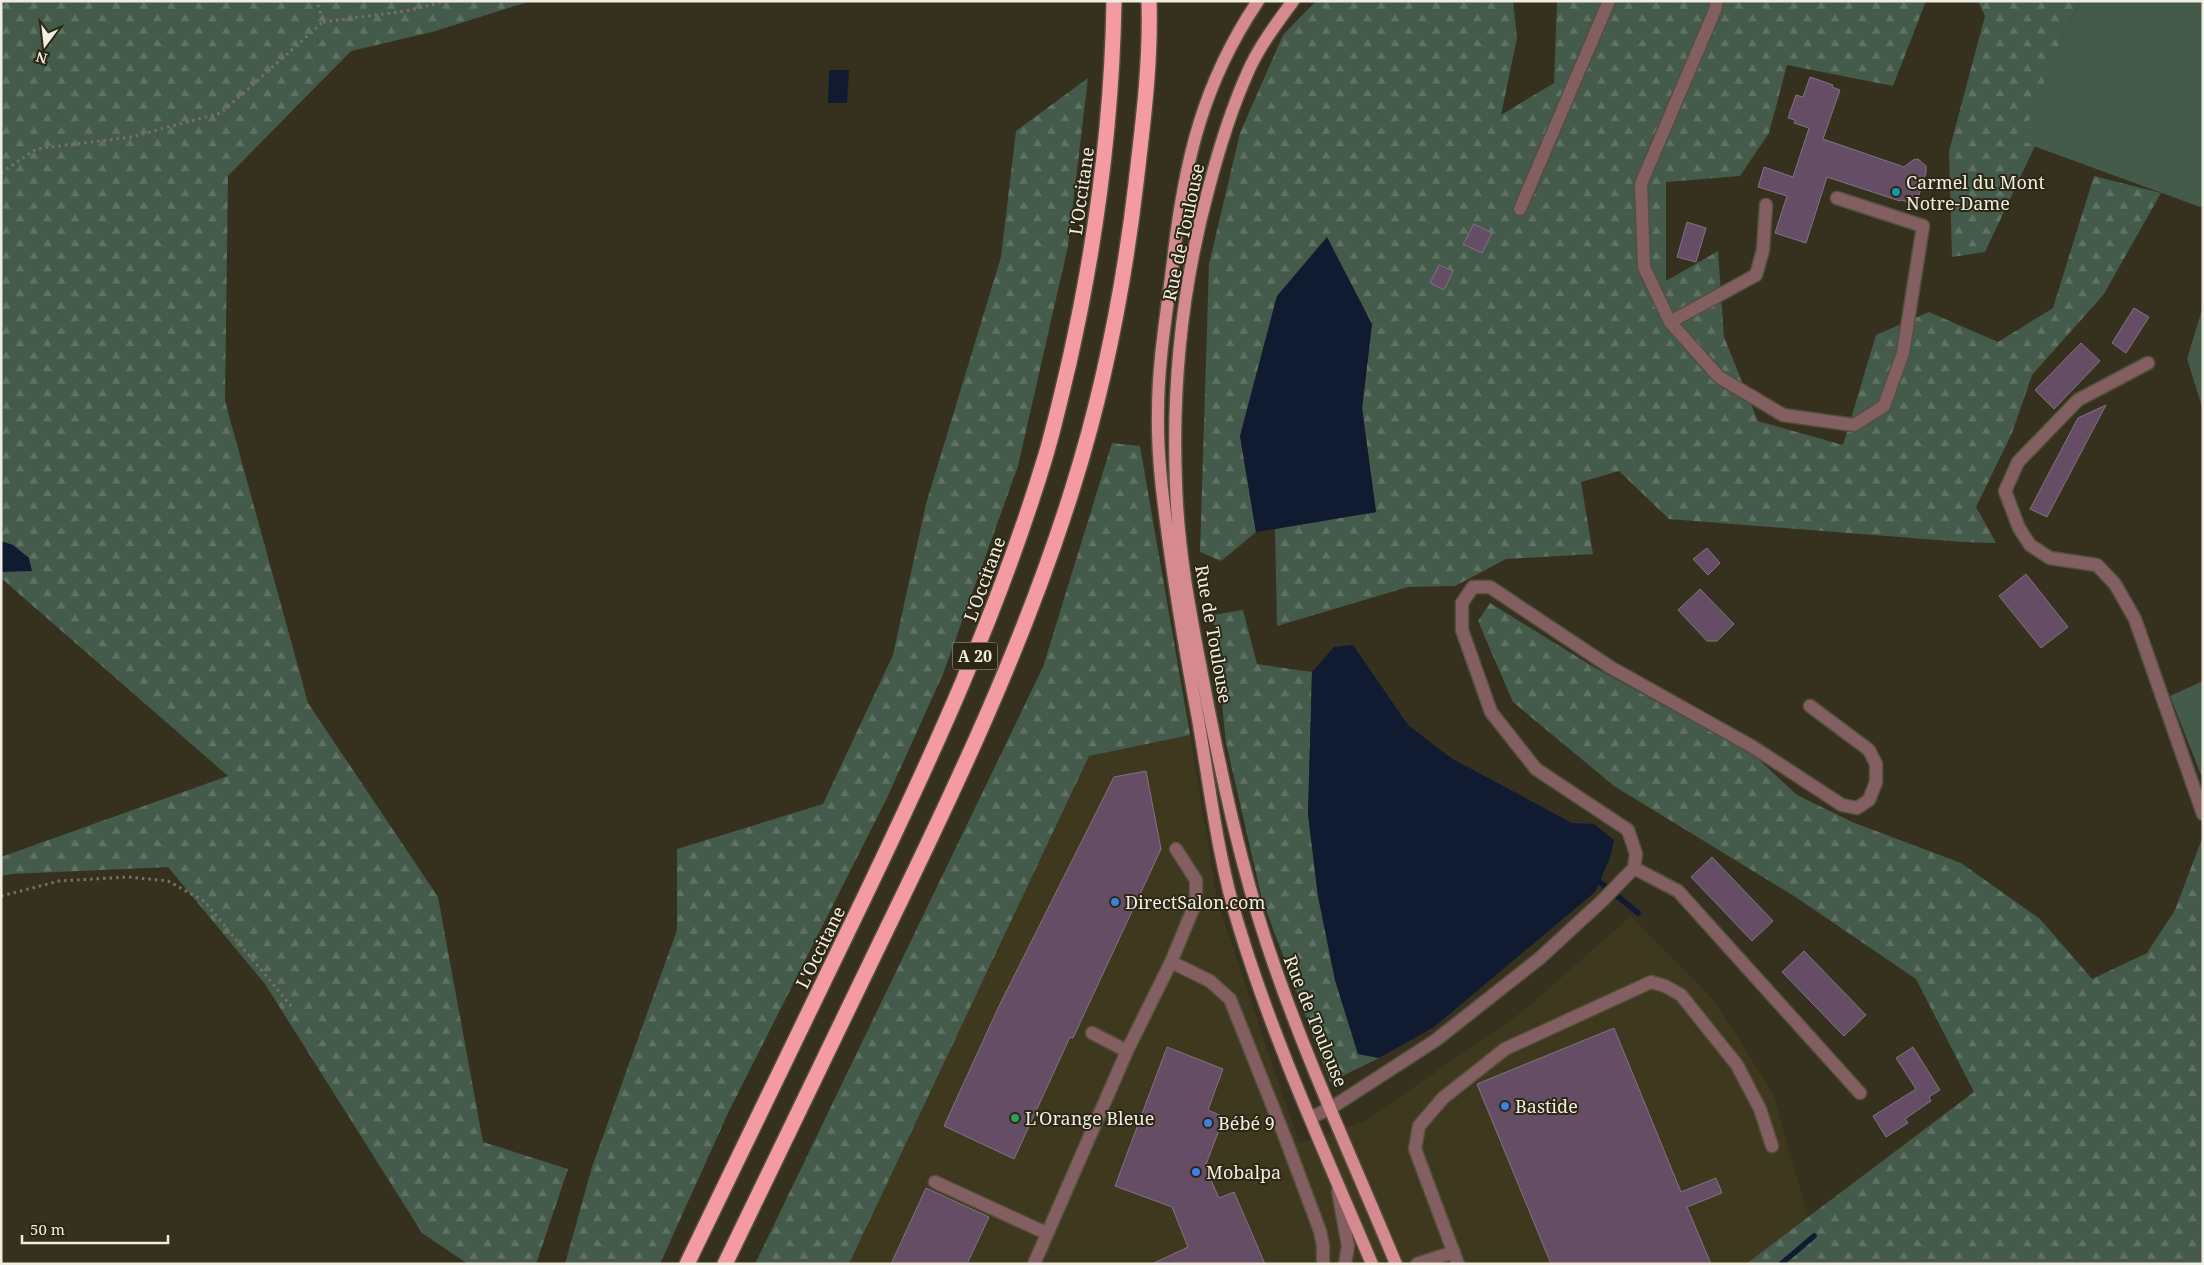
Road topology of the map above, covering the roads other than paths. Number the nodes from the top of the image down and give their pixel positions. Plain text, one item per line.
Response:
1 (1114, 1) edge
2 (1149, 1) edge
3 (1258, 1) edge
4 (1293, 1) edge
5 (1608, 1) edge
6 (1717, 1) edge
7 (1837, 198) dead end
8 (1766, 205) dead end
9 (1520, 209) dead end
10 (1179, 212) junction
11 (1201, 216) junction
12 (1670, 322) junction
13 (2148, 363) dead end
14 (1810, 706) dead end
15 (2203, 814) edge
16 (1176, 849) dead end
17 (1634, 868) junction
18 (1171, 962) junction
19 (1092, 1033) dead end
20 (1127, 1051) junction
21 (1860, 1093) dead end
22 (1332, 1108) junction
23 (1310, 1118) junction
24 (1772, 1146) dead end
25 (1335, 1176) junction
26 (934, 1182) dead end
27 (1046, 1233) junction
28 (1456, 1258) edge
29 (687, 1264) edge
30 (725, 1264) edge
31 (1034, 1264) edge
32 (1323, 1264) edge
33 (1345, 1264) edge
34 (1372, 1264) edge
35 (1396, 1264) edge
36 (1417, 1264) edge

1 - 29 highway, L'Occitane / A 20
2 - 30 highway, A 20
3 - 10 main road, Rue de Toulouse
4 - 11 main road, Rue de Toulouse
5 - 9 street
6 - 12 street
7 - 12 street
8 - 12 street
10 - 11 main road
10 - 23 main road, Rue de Toulouse
11 - 22 main road, Rue de Toulouse
13 - 15 street
14 - 17 street
16 - 18 street
17 - 21 street
17 - 22 street
18 - 20 street
18 - 32 street
19 - 20 street
20 - 27 street
22 - 23 street
22 - 35 main road, Rue de Toulouse
23 - 25 main road, Rue de Toulouse
24 - 28 street
25 - 33 street
25 - 34 main road, Rue de Toulouse
26 - 27 street
27 - 31 street
28 - 36 street

